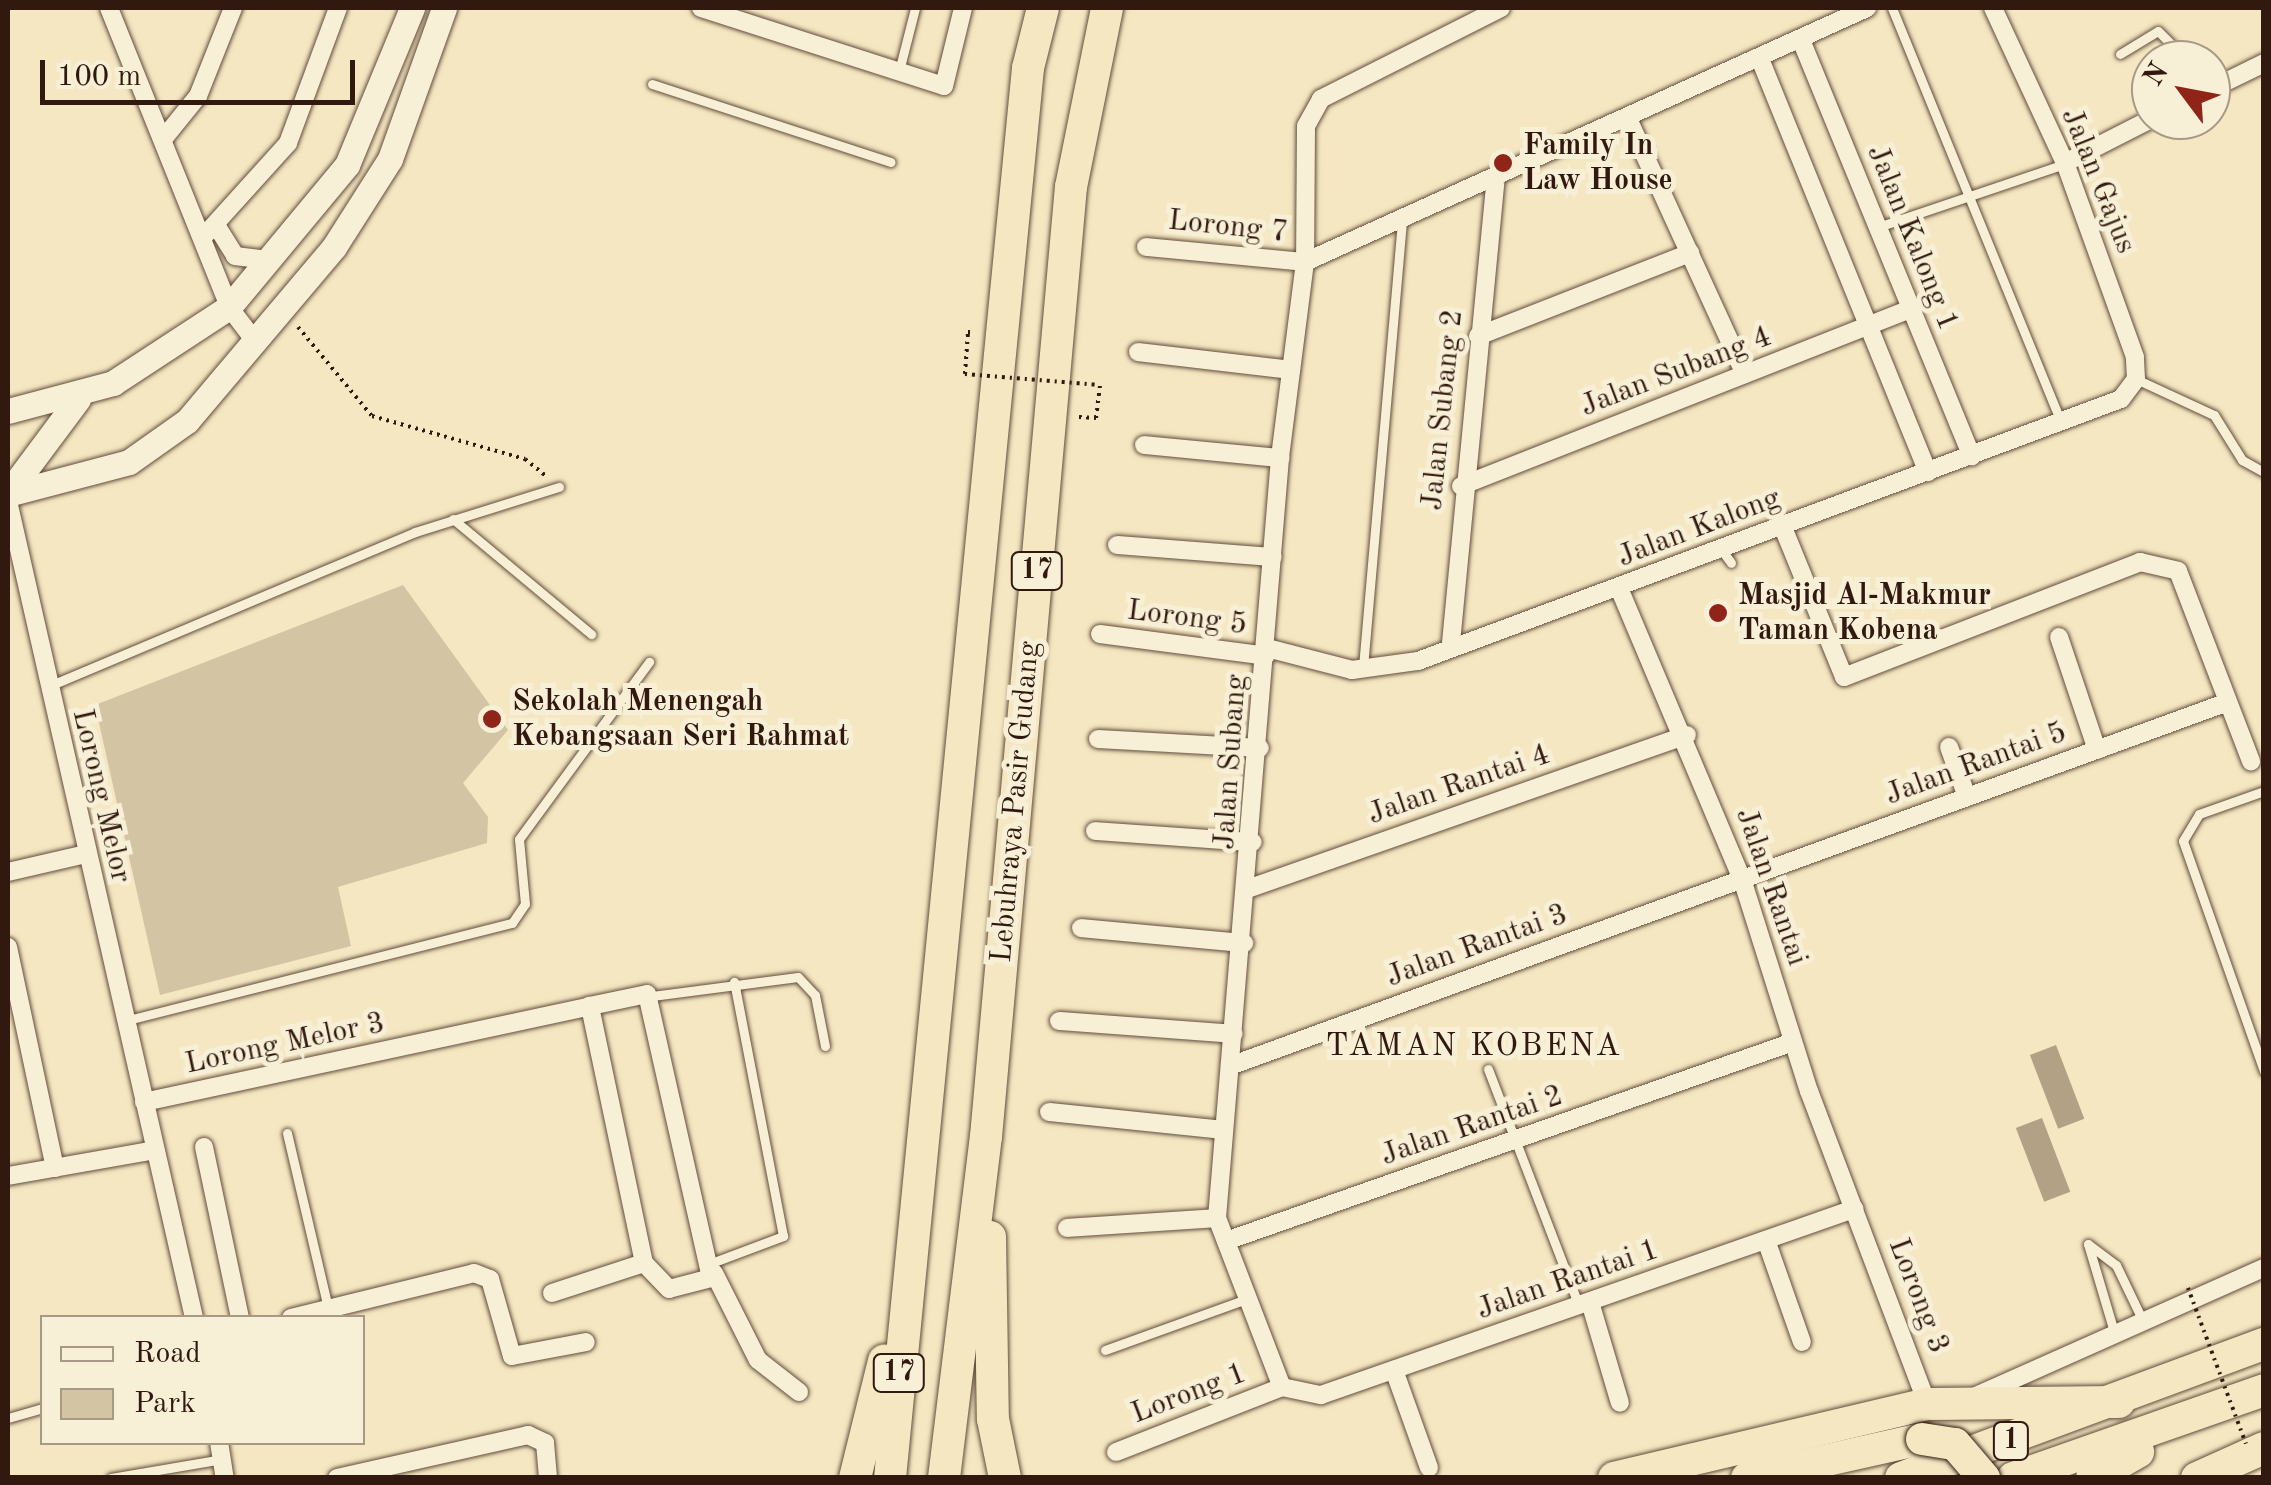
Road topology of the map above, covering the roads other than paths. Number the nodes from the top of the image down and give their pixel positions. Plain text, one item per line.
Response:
1 (109, 8) edge
2 (232, 8) edge
3 (338, 8) edge
4 (412, 8) edge
5 (444, 8) edge
6 (700, 8) edge
7 (915, 8) edge
8 (962, 8) edge
9 (1042, 8) edge
10 (1107, 8) edge
11 (1501, 8) edge
12 (1867, 8) edge
13 (1892, 8) edge
14 (1993, 8) edge
15 (1801, 40) junction
16 (2143, 40) edge
17 (2167, 40) edge
18 (2131, 47) edge
19 (2120, 54) dead end
20 (1760, 59) junction
21 (2264, 64) edge
22 (899, 72) junction
23 (2231, 80) edge
24 (652, 84) dead end
25 (1629, 121) junction
26 (2131, 130) edge
27 (164, 138) junction
28 (891, 162) dead end
29 (2065, 163) junction
30 (1495, 184) junction
31 (1972, 195) junction
32 (1402, 222) junction
33 (1878, 228) junction
34 (211, 230) junction
35 (1146, 247) dead end
36 (1690, 253) junction
37 (268, 260) junction
38 (1305, 262) junction
39 (230, 307) junction
40 (1912, 310) junction
41 (1869, 326) junction
42 (1478, 336) junction
43 (254, 342) junction
44 (1138, 352) dead end
45 (1290, 370) junction
46 (1746, 374) junction
47 (2136, 380) junction
48 (78, 398) junction
49 (8, 411) edge
50 (2062, 425) junction
51 (1144, 445) dead end
52 (1972, 456) junction
53 (1280, 458) junction
54 (1928, 472) junction
55 (2264, 472) edge
56 (1461, 486) junction
57 (559, 487) road end
58 (8, 496) edge
59 (453, 520) junction
60 (1782, 525) junction
61 (1117, 545) dead end
62 (1273, 557) junction
63 (1619, 588) junction
64 (591, 634) dead end
65 (1100, 634) dead end
66 (2059, 637) dead end
67 (1450, 643) junction
68 (1266, 652) junction
69 (649, 662) dead end
70 (1363, 670) junction
71 (47, 688) junction
72 (2228, 702) junction
73 (1687, 734) junction
74 (1098, 738) dead end
75 (1950, 747) dead end
76 (1260, 748) junction
77 (2097, 750) junction
78 (2251, 761) dead end
79 (2264, 791) edge
80 (1967, 797) junction
81 (1095, 831) dead end
82 (1253, 842) junction
83 (86, 854) junction
84 (8, 872) edge
85 (1742, 879) junction
86 (1250, 888) junction
87 (1080, 928) dead end
88 (1244, 943) junction
89 (8, 948) edge
90 (734, 982) junction
91 (652, 996) junction
92 (590, 1006) junction
93 (125, 1021) junction
94 (1058, 1021) dead end
95 (1234, 1034) junction
96 (1792, 1042) junction
97 (825, 1046) dead end
98 (1230, 1066) junction
99 (1488, 1069) dead end
100 (2264, 1072) edge
101 (144, 1102) junction
102 (1049, 1112) dead end
103 (1222, 1130) junction
104 (287, 1134) dead end
105 (986, 1137) junction
106 (1519, 1139) junction
107 (204, 1147) dead end
108 (156, 1150) junction
109 (55, 1168) junction
110 (8, 1176) edge
111 (1854, 1210) junction
112 (1217, 1218) junction
113 (1067, 1228) dead end
114 (1766, 1240) junction
115 (1226, 1241) junction
116 (644, 1263) junction
117 (714, 1268) junction
118 (2264, 1268) edge
119 (908, 1269) junction
120 (552, 1293) dead end
121 (1244, 1300) junction
122 (1584, 1304) junction
123 (328, 1308) junction
124 (193, 1315) edge
125 (239, 1315) edge
126 (302, 1315) edge
127 (2143, 1322) junction
128 (2115, 1334) junction
129 (586, 1342) dead end
130 (1802, 1342) dead end
131 (2264, 1344) edge
132 (1105, 1350) dead end
133 (1394, 1370) junction
134 (2264, 1390) edge
135 (1290, 1391) junction
136 (799, 1392) dead end
137 (2119, 1402) junction
138 (1962, 1403) junction
139 (1620, 1404) dead end
140 (1927, 1404) junction
141 (40, 1409) edge
142 (2217, 1409) junction
143 (8, 1418) edge
144 (1922, 1439) junction
145 (2255, 1446) edge
146 (1116, 1452) dead end
147 (222, 1460) edge
148 (1429, 1468) dead end
149 (111, 1478) edge
150 (338, 1478) edge
151 (548, 1478) edge
152 (856, 1478) edge
153 (890, 1478) edge
154 (944, 1478) edge
155 (966, 1478) edge
156 (1005, 1478) edge
157 (1614, 1478) edge
158 (1747, 1478) edge
159 (1796, 1478) edge
160 (1901, 1478) edge
161 (1984, 1478) edge
162 (2014, 1478) edge
163 (2092, 1478) edge
164 (2197, 1478) edge

1 - 27 street
2 - 27 street
3 - 34 street
4 - 37 street
5 - 43 street
6 - 22 street
7 - 22 lane
8 - 22 street
9 - 119 highway, Lebuhraya Pasir Gudang / 17
10 - 105 highway, Lebuhraya Pasir Gudang / 17
11 - 38 street, Jalan Subang
12 - 15 street
13 - 31 lane
14 - 29 street, Jalan Gajus
15 - 20 street
15 - 33 street, Jalan Kalong 1
16 - 17 lane
18 - 19 lane
20 - 25 street
20 - 41 street
21 - 23 street
24 - 28 lane
25 - 30 street
25 - 36 street
26 - 29 street
27 - 34 street
29 - 31 lane
29 - 47 street, Jalan Gajus
30 - 32 street
30 - 42 street, Jalan Subang 2
31 - 33 lane
31 - 50 lane
32 - 38 street
32 - 70 lane
33 - 40 street, Jalan Kalong 1
34 - 37 street
34 - 39 street
35 - 38 street, Lorong 7
36 - 42 street
36 - 46 street
37 - 39 street
38 - 45 street, Jalan Subang
39 - 43 street
39 - 48 street
40 - 41 street, Jalan Subang 4
40 - 52 street, Jalan Kalong 1
41 - 46 street, Jalan Subang 4
41 - 54 street
42 - 56 street, Jalan Subang 2
43 - 58 street
44 - 45 street
45 - 53 street, Jalan Subang
46 - 56 street, Jalan Subang 4
47 - 50 street, Jalan Kalong
47 - 55 lane
48 - 49 street
48 - 58 street
50 - 52 street, Jalan Kalong
51 - 53 street
52 - 54 street, Jalan Kalong
53 - 62 street, Jalan Subang
54 - 60 street, Jalan Kalong
56 - 67 street, Jalan Subang 2
57 - 59 lane
58 - 71 street, Lorong Melor
59 - 64 lane
59 - 71 lane
60 - 63 street, Jalan Kalong
60 - 72 street
61 - 62 street
62 - 68 street, Jalan Subang
63 - 67 street, Jalan Kalong
63 - 73 street, Jalan Rantai
65 - 68 street, Lorong 5
66 - 77 street
67 - 70 street, Jalan Kalong
68 - 70 street, Jalan Kalong
68 - 76 street, Jalan Subang
69 - 93 lane
71 - 83 street, Lorong Melor
72 - 77 street, Jalan Rantai 5
72 - 78 street
73 - 85 street, Jalan Rantai
73 - 86 street, Jalan Rantai 4
74 - 76 street
75 - 80 street
76 - 82 street, Jalan Subang
77 - 80 street, Jalan Rantai 5
79 - 100 lane
80 - 85 street, Jalan Rantai 5
81 - 82 street
82 - 86 street, Jalan Subang
83 - 84 street
83 - 93 street, Lorong Melor
85 - 96 street, Jalan Rantai
85 - 98 street, Jalan Rantai 3
86 - 88 street, Jalan Subang
87 - 88 street
88 - 95 street, Jalan Subang
89 - 109 street
90 - 91 lane
90 - 97 lane
90 - 117 lane
91 - 92 street, Lorong Melor 3
91 - 117 street
92 - 101 street, Lorong Melor 3
92 - 116 street
93 - 101 street, Lorong Melor
94 - 95 street
95 - 98 street, Jalan Subang
96 - 106 street, Jalan Rantai 2
96 - 111 street, Jalan Rantai
98 - 103 street, Jalan Subang
99 - 106 lane
101 - 108 street
102 - 103 street
103 - 112 street, Jalan Subang
104 - 123 lane
105 - 154 highway, Lebuhraya Pasir Gudang / 17
105 - 155 highway
105 - 156 highway
106 - 115 street, Jalan Rantai 2
106 - 122 lane
107 - 125 street
108 - 109 street
108 - 124 street
109 - 110 street
111 - 114 street, Jalan Rantai 1
111 - 140 street, Lorong 3
112 - 113 street
112 - 115 street, Jalan Subang
114 - 122 street, Jalan Rantai 1
114 - 130 street
115 - 121 street, Jalan Subang
116 - 117 street
116 - 120 street
117 - 136 street
118 - 127 street
119 - 152 highway
119 - 153 highway, Lebuhraya Pasir Gudang / 17
121 - 132 lane
121 - 135 street, Jalan Subang
122 - 133 street, Jalan Rantai 1
122 - 139 street
123 - 126 street
123 - 129 street
127 - 128 street
127 - 128 lane
128 - 138 street
131 - 137 highway, 1
133 - 135 street, Jalan Rantai 1
133 - 148 street
134 - 142 highway, 1
135 - 146 street, Lorong 1
137 - 138 highway
137 - 160 highway, 1
138 - 140 highway
140 - 157 highway
141 - 143 lane
142 - 162 highway, 1
142 - 163 highway
144 - 158 highway
144 - 159 highway
144 - 161 highway, bridge
145 - 164 highway
147 - 149 lane
150 - 151 street

